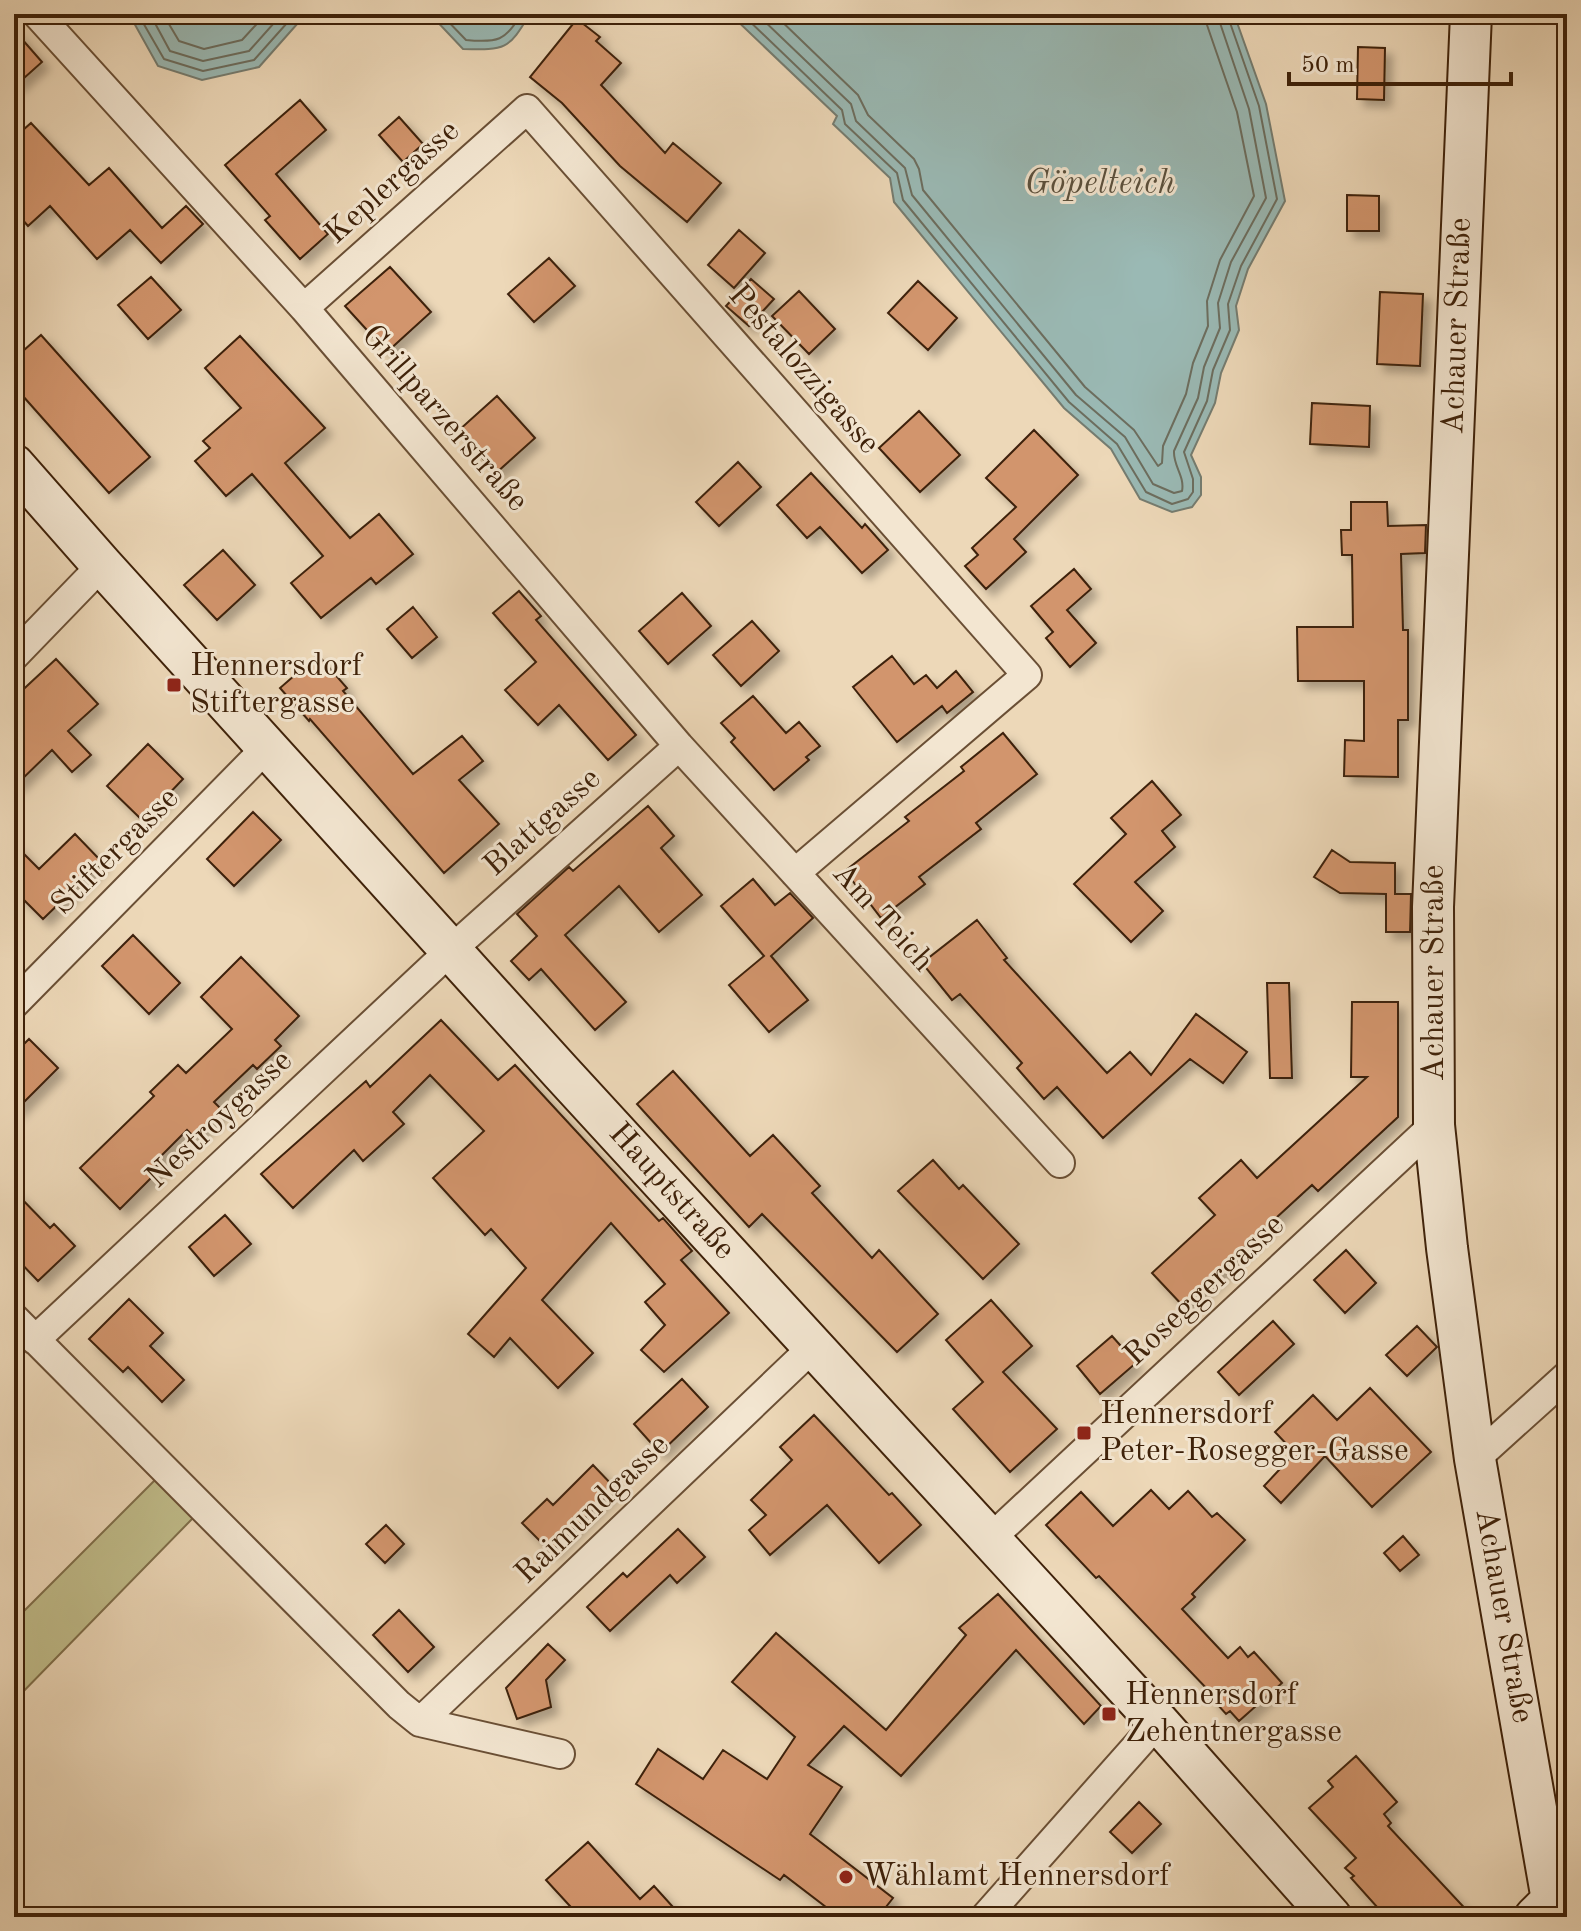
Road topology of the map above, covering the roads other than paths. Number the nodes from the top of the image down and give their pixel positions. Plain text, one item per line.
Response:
1 (37, 14) edge
2 (1471, 14) edge
3 (527, 109) joint
4 (304, 308) junction
5 (14, 465) edge
6 (102, 565) junction
7 (14, 656) edge
8 (1027, 675) joint
9 (679, 746) junction
10 (267, 747) junction
11 (795, 873) junction
12 (451, 950) junction
13 (14, 1004) edge
14 (1434, 1125) junction
15 (1060, 1163) dead end
16 (14, 1318) edge
17 (35, 1340) junction
18 (812, 1348) junction
19 (1567, 1376) edge
20 (1475, 1459) junction
21 (989, 1540) junction
22 (420, 1722) junction
23 (1158, 1722) junction
24 (560, 1754) dead end
25 (1551, 1908) edge
26 (985, 1917) edge
27 (1331, 1917) edge

1 - 4 street, Grillparzerstraße
2 - 14 street, Achauer Straße
3 - 4 street, Keplergasse
3 - 8 street, Pestalozzigasse
4 - 9 street, Grillparzerstraße
5 - 6 street, Hauptstraße
6 - 7 street
6 - 10 street, Hauptstraße
8 - 11 street, Am Teich
9 - 11 street, Grillparzerstraße
9 - 12 street, Blattgasse
10 - 12 street, Hauptstraße
10 - 13 street, Stiftergasse
11 - 15 street, Am Teich
12 - 17 street, Nestroygasse
12 - 18 street, Hauptstraße
14 - 20 street, Achauer Straße
14 - 21 street, Roseggergasse
16 - 17 street
17 - 22 street
18 - 21 street, Hauptstraße
18 - 22 street, Raimundgasse
19 - 20 street
20 - 25 street, Achauer Straße
21 - 23 street, Hauptstraße
22 - 24 street
23 - 26 street
23 - 27 street, Hauptstraße

